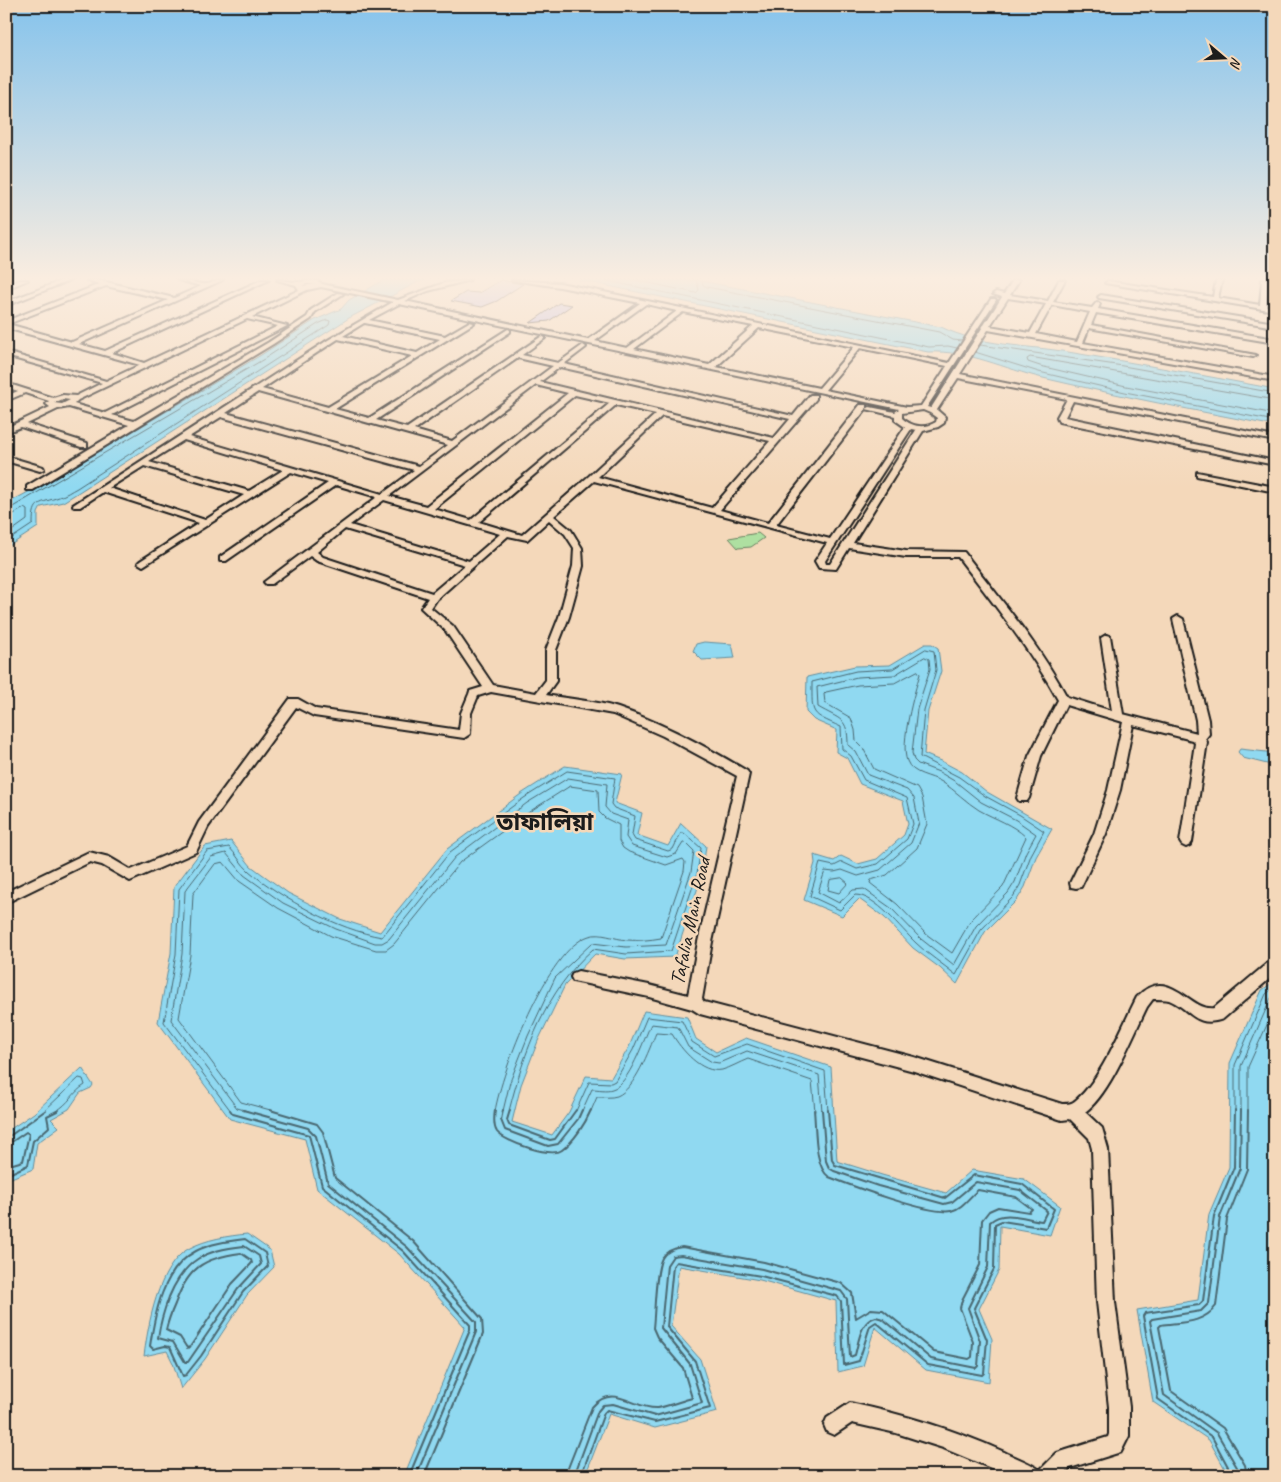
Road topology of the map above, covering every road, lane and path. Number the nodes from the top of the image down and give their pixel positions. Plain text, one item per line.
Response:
1 (92, 349) edge
2 (114, 349) edge
3 (170, 349) edge
4 (178, 349) edge
5 (238, 349) edge
6 (261, 349) edge
7 (319, 349) edge
8 (391, 349) edge
9 (426, 349) edge
10 (480, 349) edge
11 (527, 349) edge
12 (580, 349) edge
13 (606, 349) edge
14 (614, 349) edge
15 (629, 349) edge
16 (731, 349) edge
17 (856, 349) edge
18 (876, 349) edge
19 (961, 349) edge
20 (971, 349) edge
21 (1108, 349) edge
22 (1220, 349) edge
23 (1253, 349) edge
24 (627, 351) junction
25 (106, 353) junction
26 (6, 354) edge
27 (417, 355) junction
28 (1253, 355) junction
29 (518, 356) junction
30 (141, 363) junction
31 (952, 363) junction
32 (559, 365) junction
33 (710, 368) junction
34 (955, 375) junction
35 (1251, 375) junction
36 (1275, 379) edge
37 (103, 381) junction
38 (535, 383) junction
39 (6, 385) edge
40 (256, 389) junction
41 (24, 391) junction
42 (574, 392) junction
43 (817, 394) junction
44 (1070, 398) junction
45 (6, 399) edge
46 (71, 400) junction
47 (615, 402) junction
48 (53, 404) junction
49 (863, 407) junction
50 (923, 408) junction
51 (907, 409) junction
52 (329, 410) junction
53 (933, 411) junction
54 (661, 413) junction
55 (220, 414) junction
56 (106, 415) junction
57 (898, 415) junction
58 (794, 418) junction
59 (370, 421) junction
60 (21, 424) junction
61 (135, 424) junction
62 (909, 426) junction
63 (6, 427) edge
64 (921, 428) junction
65 (6, 431) edge
66 (408, 431) junction
67 (184, 438) junction
68 (1275, 439) edge
69 (774, 440) junction
70 (454, 444) junction
71 (84, 445) dead end
72 (6, 458) edge
73 (143, 463) junction
74 (1275, 463) edge
75 (40, 469) dead end
76 (290, 469) junction
77 (420, 469) junction
78 (1200, 474) dead end
79 (592, 478) junction
80 (335, 482) junction
81 (30, 488) dead end
82 (102, 489) junction
83 (1275, 490) edge
84 (250, 494) junction
85 (384, 496) junction
86 (77, 505) dead end
87 (428, 510) junction
88 (714, 510) junction
89 (549, 516) junction
90 (206, 523) junction
91 (472, 523) junction
92 (344, 526) junction
93 (770, 526) junction
94 (506, 533) junction
95 (832, 542) junction
96 (847, 544) junction
97 (314, 548) junction
98 (223, 559) dead end
99 (143, 563) dead end
100 (471, 564) junction
101 (269, 582) dead end
102 (434, 597) junction
103 (1178, 619) dead end
104 (1106, 638) dead end
105 (490, 688) junction
106 (538, 697) junction
107 (1063, 700) junction
108 (1124, 719) junction
109 (1199, 739) junction
110 (1023, 798) dead end
111 (1186, 842) dead end
112 (1076, 883) dead end
113 (6, 898) edge
114 (1275, 965) edge
115 (578, 977) dead end
116 (696, 1004) junction
117 (1073, 1111) junction
118 (834, 1425) dead end
119 (1032, 1476) edge
120 (1047, 1476) edge

1 - 25 street
2 - 25 street
3 - 30 street
4 - 46 street
5 - 56 street
6 - 61 street
7 - 40 street
8 - 27 street
9 - 27 street
10 - 59 street
11 - 29 street
12 - 32 street
13 - 43 street
14 - 24 street
15 - 24 street
16 - 33 street
17 - 43 street
18 - 31 street
19 - 31 street
20 - 34 street
21 - 35 street
22 - 28 street
23 - 28 street
24 - 33 street
25 - 30 street
26 - 37 street
27 - 52 street
28 - 35 street
29 - 32 street
29 - 66 street
30 - 37 street
31 - 50 street
32 - 38 street
32 - 58 street
33 - 43 street
34 - 44 street
34 - 53 street
35 - 36 street
37 - 46 street
38 - 42 street
38 - 70 street
39 - 41 street
40 - 52 street
40 - 55 street
41 - 45 street
41 - 48 street
42 - 47 street
42 - 87 street
43 - 49 street
43 - 51 street
43 - 58 street
44 - 68 street
44 - 74 street
46 - 48 street
46 - 56 street
47 - 54 street
47 - 91 street
48 - 60 street
48 - 63 street
49 - 57 street
49 - 93 street
50 - 51 street
50 - 53 street
51 - 57 street
52 - 59 street
53 - 64 street
54 - 69 street
54 - 79 street
55 - 67 street
55 - 77 street
56 - 61 street
57 - 62 street
58 - 69 street
59 - 66 street
60 - 65 street
60 - 71 street
61 - 81 street
62 - 64 street
62 - 95 street
64 - 96 street
66 - 70 street
67 - 73 street
67 - 76 street
69 - 88 street
70 - 77 street
72 - 75 street
73 - 82 street
73 - 84 street
76 - 80 street
76 - 84 street
77 - 85 street
78 - 83 street
79 - 88 street
79 - 89 street
80 - 85 street
80 - 98 street
82 - 86 street
82 - 90 street
84 - 90 street
85 - 87 street
85 - 92 street
87 - 91 street
88 - 93 street
89 - 94 street
89 - 106 street
90 - 99 street
91 - 94 street
92 - 97 street
92 - 100 street
93 - 95 street
94 - 100 street
95 - 96 street
96 - 107 street
97 - 101 street
97 - 102 street
100 - 102 street
102 - 105 street
103 - 109 street
104 - 108 street
105 - 106 street, Tafalia Main Road
105 - 113 street
106 - 116 street, Tafalia Main Road
107 - 108 street
107 - 110 street
108 - 109 street
108 - 112 street
109 - 111 street
114 - 117 street
115 - 116 street
116 - 117 street, Tafalia Main Road
117 - 120 street
118 - 119 street

